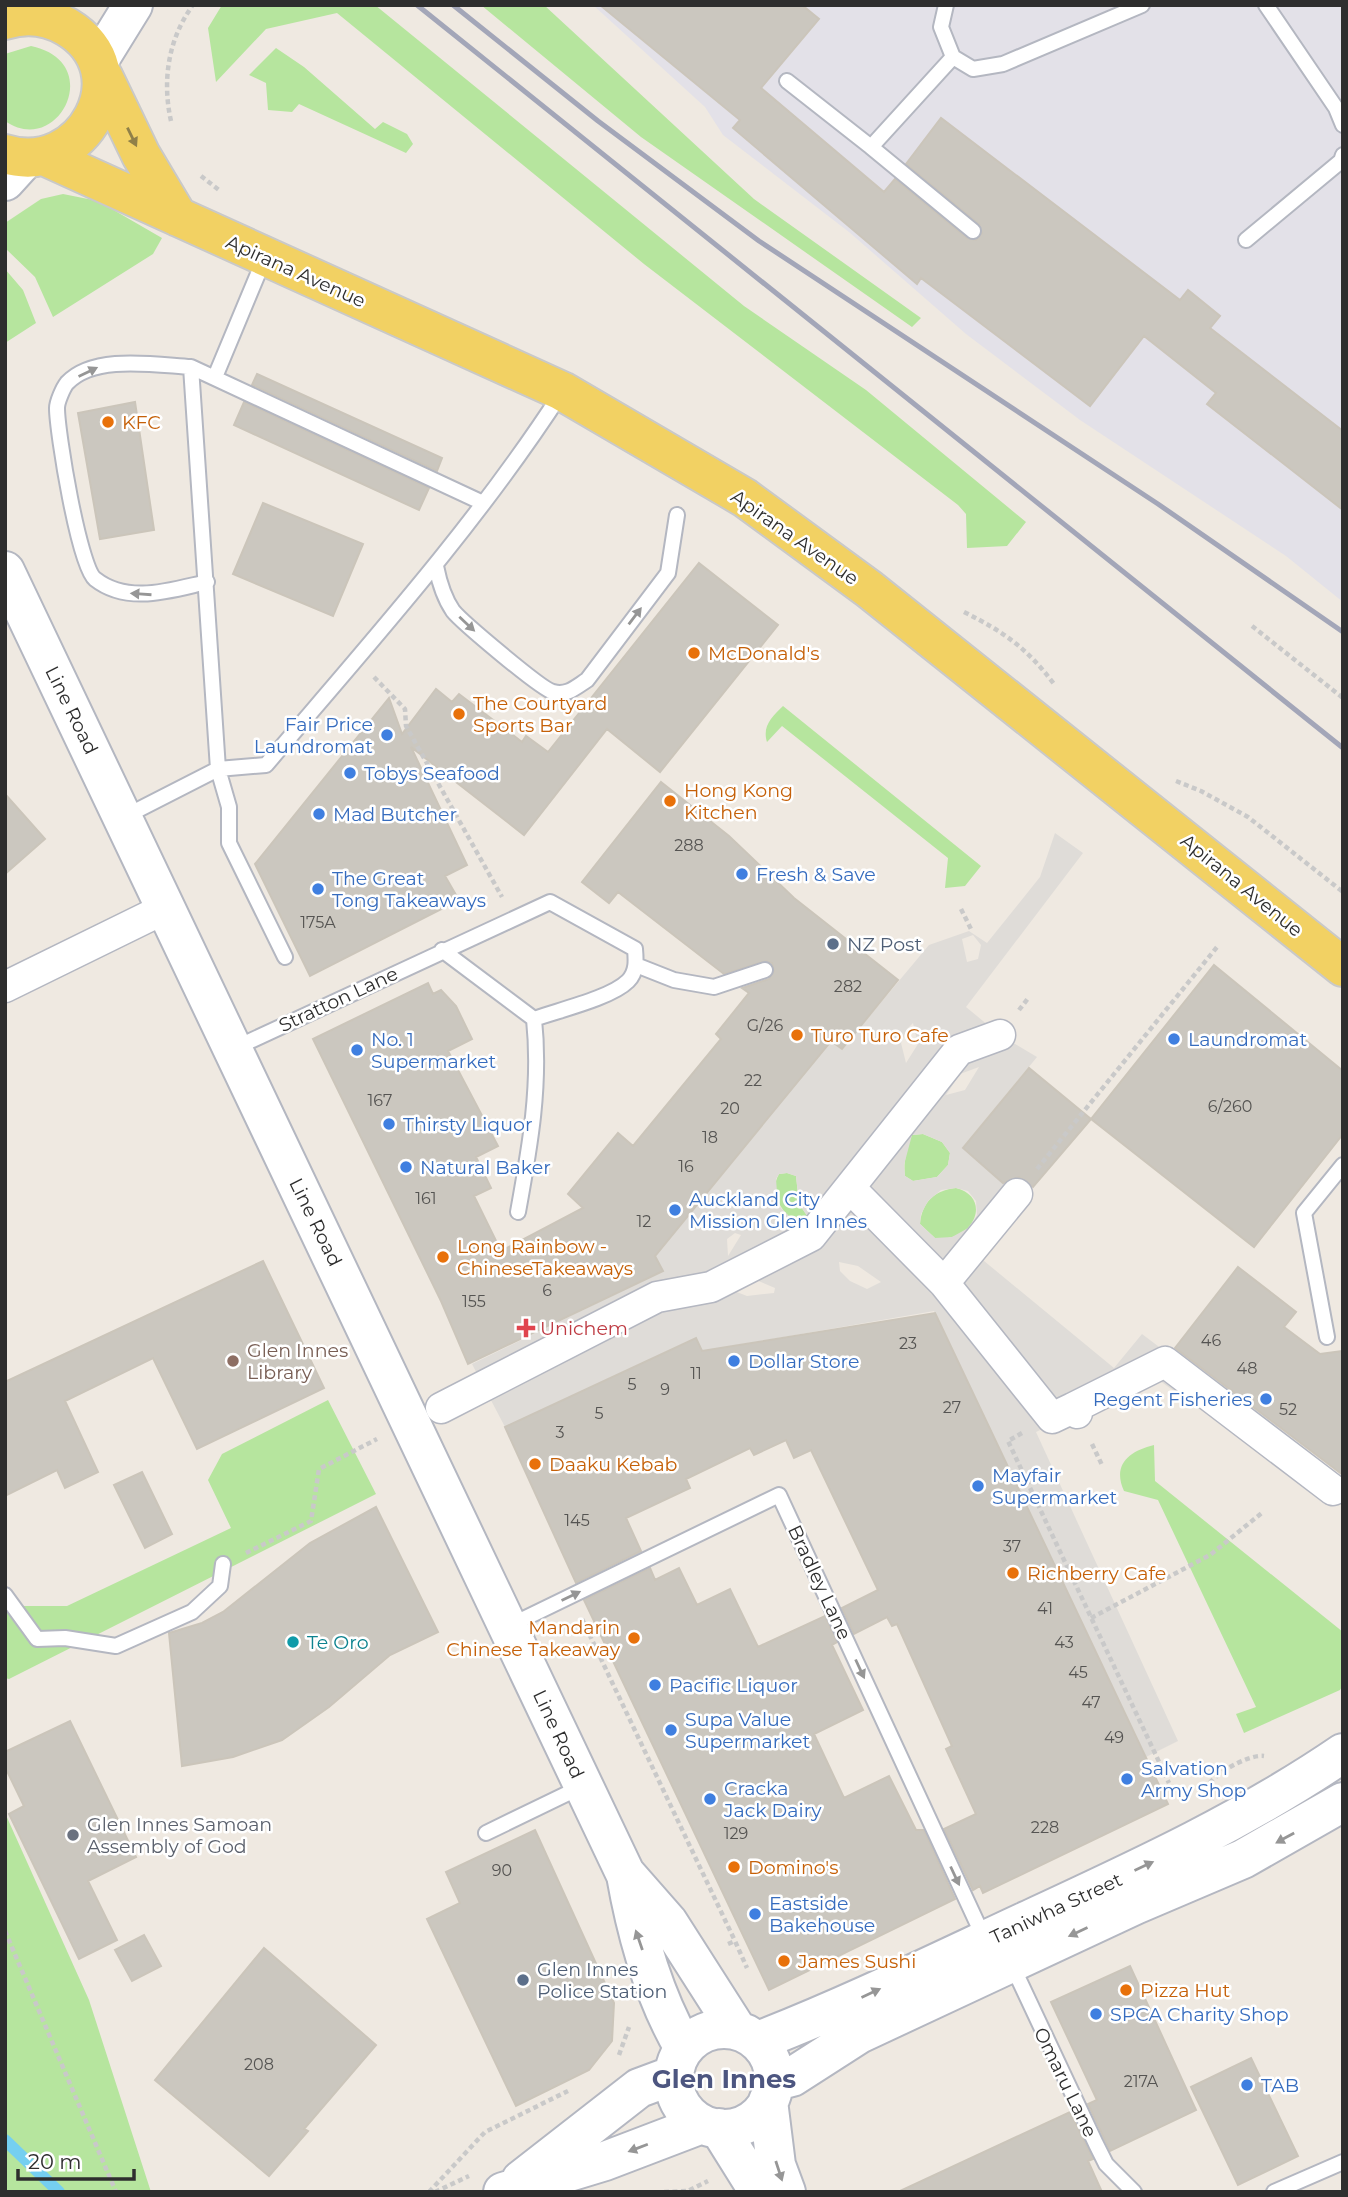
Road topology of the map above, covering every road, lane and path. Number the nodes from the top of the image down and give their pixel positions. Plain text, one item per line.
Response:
1 (133, 5) edge
2 (193, 5) edge
3 (1142, 5) edge
4 (1266, 5) edge
5 (941, 9) edge
6 (16, 16) edge
7 (953, 57) junction
8 (101, 68) junction
9 (787, 81) dead end
10 (1343, 125) edge
11 (173, 128) dead end
12 (871, 147) junction
13 (1343, 155) edge
14 (20, 162) edge
15 (193, 167) dead end
16 (227, 195) dead end
17 (178, 217) junction
18 (974, 231) dead end
19 (1246, 240) dead end
20 (265, 256) junction
21 (191, 367) junction
22 (215, 377) junction
23 (562, 391) junction
24 (483, 503) junction
25 (677, 515) dead end
26 (436, 566) junction
27 (5, 571) edge
28 (207, 582) junction
29 (1252, 626) dead end
30 (357, 659) junction
31 (1343, 698) edge
32 (218, 769) junction
33 (1177, 782) dead end
34 (123, 817) junction
35 (1343, 892) edge
36 (166, 908) junction
37 (961, 909) dead end
38 (514, 919) junction
39 (971, 929) dead end
40 (1217, 947) dead end
41 (442, 950) junction
42 (285, 957) dead end
43 (636, 965) junction
44 (1343, 967) edge
45 (765, 970) dead end
46 (5, 987) edge
47 (534, 1019) junction
48 (1000, 1035) dead end
49 (233, 1049) junction
50 (1343, 1165) edge
51 (850, 1188) junction
52 (1017, 1194) joint
53 (518, 1212) dead end
54 (944, 1283) junction
55 (1327, 1337) dead end
56 (441, 1408) dead end
57 (1067, 1413) junction
58 (379, 1438) dead end
59 (319, 1469) dead end
60 (1333, 1490) dead end
61 (1263, 1512) dead end
62 (223, 1564) dead end
63 (5, 1595) edge
64 (579, 1612) dead end
65 (1091, 1618) junction
66 (509, 1626) junction
67 (1343, 1753) edge
68 (1169, 1783) dead end
69 (583, 1786) junction
70 (1343, 1802) edge
71 (486, 1833) dead end
72 (625, 1872) junction
73 (5, 1931) edge
74 (735, 1941) junction
75 (724, 1946) dead end
76 (998, 1952) junction
77 (750, 1975) dead end
78 (629, 2015) dead end
79 (747, 2036) junction
80 (679, 2061) junction
81 (613, 2064) dead end
82 (575, 2087) dead end
83 (771, 2092) junction
84 (710, 2126) junction
85 (1343, 2162) edge
86 (717, 2176) dead end
87 (509, 2189) edge
88 (116, 2192) edge
89 (429, 2192) edge
90 (664, 2192) edge
91 (759, 2192) edge
92 (786, 2192) edge
93 (1134, 2192) edge
94 (1274, 2192) edge

1 - 8 main road
2 - 11 path
3 - 7 lane
4 - 10 lane
5 - 7 lane
6 - 8 main road
7 - 12 lane
8 - 14 main road
8 -> 17 main road
9 - 12 lane
12 - 18 lane
13 - 19 lane
14 - 17 main road, Apirana Avenue
15 - 16 path
17 - 20 main road, Apirana Avenue
20 - 22 lane
20 - 23 main road, Apirana Avenue
21 - 22 lane
21 - 28 lane
28 -> 21 lane
22 - 24 lane
23 - 24 lane
23 - 44 main road, Apirana Avenue
24 - 26 lane
26 -> 25 lane
26 - 30 lane
27 - 34 main road, Line Road
28 - 32 lane
29 - 31 path
30 - 32 lane
30 - 38 path
32 - 34 lane
32 - 42 lane
33 - 35 path
34 - 36 main road, Line Road
36 - 46 street
36 - 49 main road, Line Road
37 - 39 path
38 - 41 lane, Stratton Lane
38 - 43 lane, Stratton Lane
40 - 52 path
41 - 47 lane
41 - 49 lane, Stratton Lane
43 - 45 lane
43 - 47 lane
47 - 53 lane
48 - 51 street
49 - 66 main road, Line Road
50 - 55 lane
51 - 54 street
51 - 56 street
52 - 54 street
54 - 57 street
57 - 60 street
57 - 65 path
58 - 59 path
61 - 65 path
62 - 63 lane
64 - 74 path
65 - 68 path
66 - 69 main road, Line Road
66 -> 76 lane, Bradley Lane
76 -> 67 main road, Taniwha Street
69 - 71 lane
69 - 72 main road, Line Road
70 -> 76 main road, Taniwha Street
72 - 79 main road, Line Road
80 -> 72 main road, Line Road
73 - 88 path
74 - 75 path
74 - 77 path
79 -> 76 main road, Taniwha Street
76 - 83 main road, Taniwha Street
76 - 93 lane, Omaru Lane
78 - 81 path
79 - 80 main road
79 - 83 main road
80 - 84 main road
80 - 87 main road
82 - 89 path
83 - 84 main road
83 -> 92 main road
84 -> 87 main road
84 - 91 main road
85 - 94 lane
86 - 90 path

